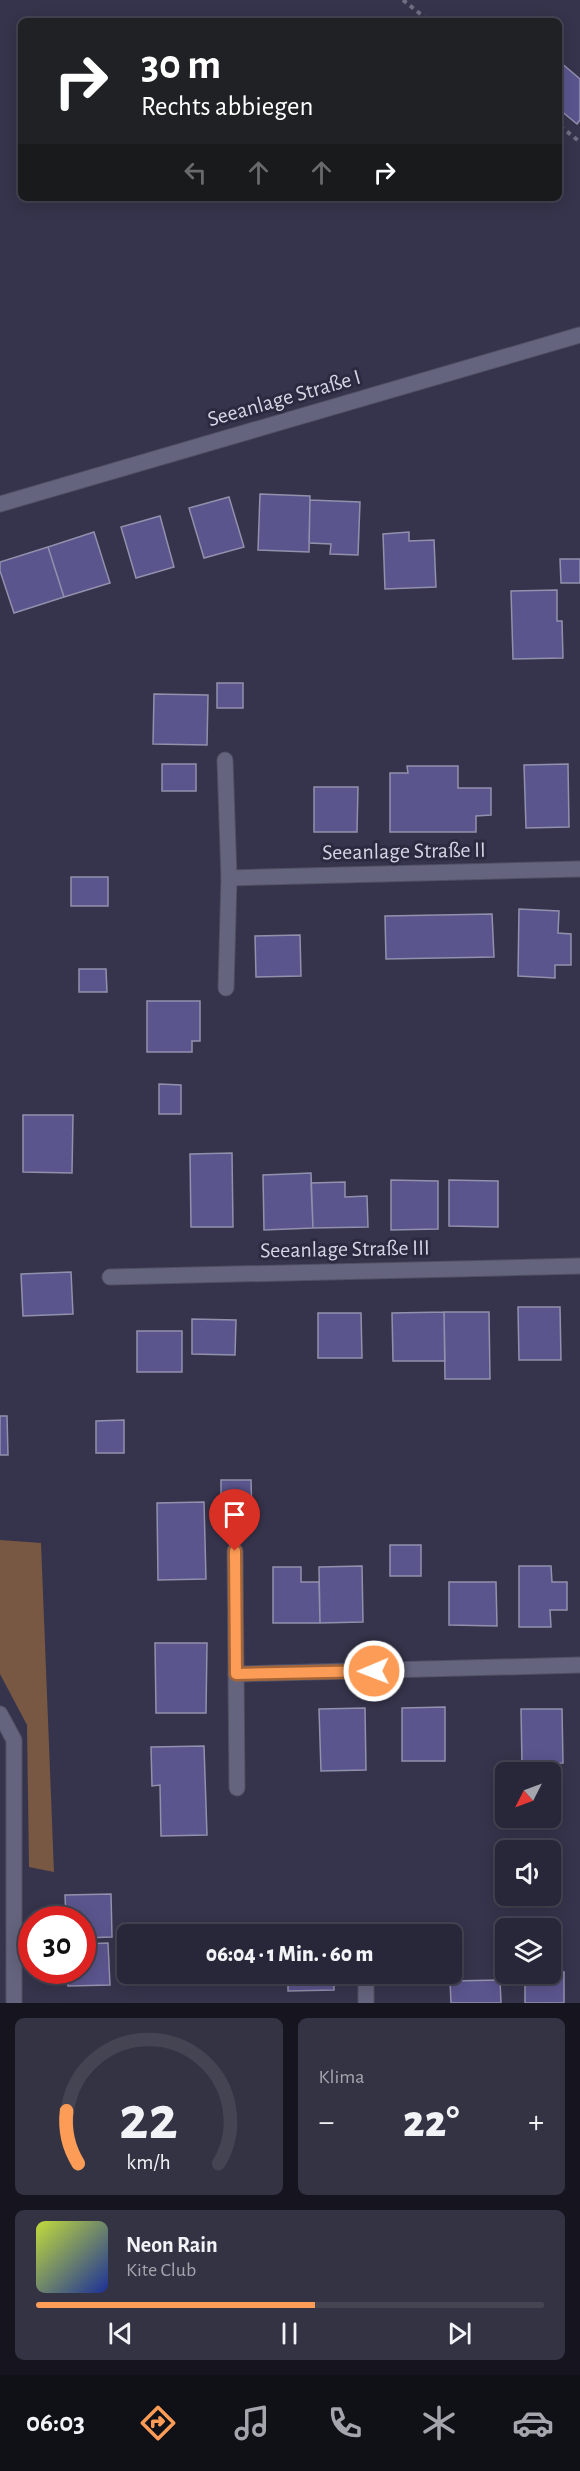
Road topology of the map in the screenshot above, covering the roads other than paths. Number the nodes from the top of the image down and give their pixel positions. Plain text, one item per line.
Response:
1 (580, 335) edge
2 (0, 504) edge
3 (225, 760) dead end
4 (580, 869) edge
5 (229, 878) junction
6 (226, 988) dead end
7 (580, 1266) edge
8 (110, 1277) dead end
9 (235, 1551) dead end
10 (580, 1665) edge
11 (236, 1674) junction
12 (0, 1714) edge
13 (237, 1788) dead end
14 (366, 1984) edge
15 (14, 2003) edge
16 (366, 2003) edge

1 - 2 street, Seeanlage Straße I
3 - 5 street
4 - 5 street, Seeanlage Straße II
5 - 6 street
7 - 8 street, Seeanlage Straße III
9 - 11 street
10 - 11 street
11 - 13 street
12 - 15 street
14 - 16 street

